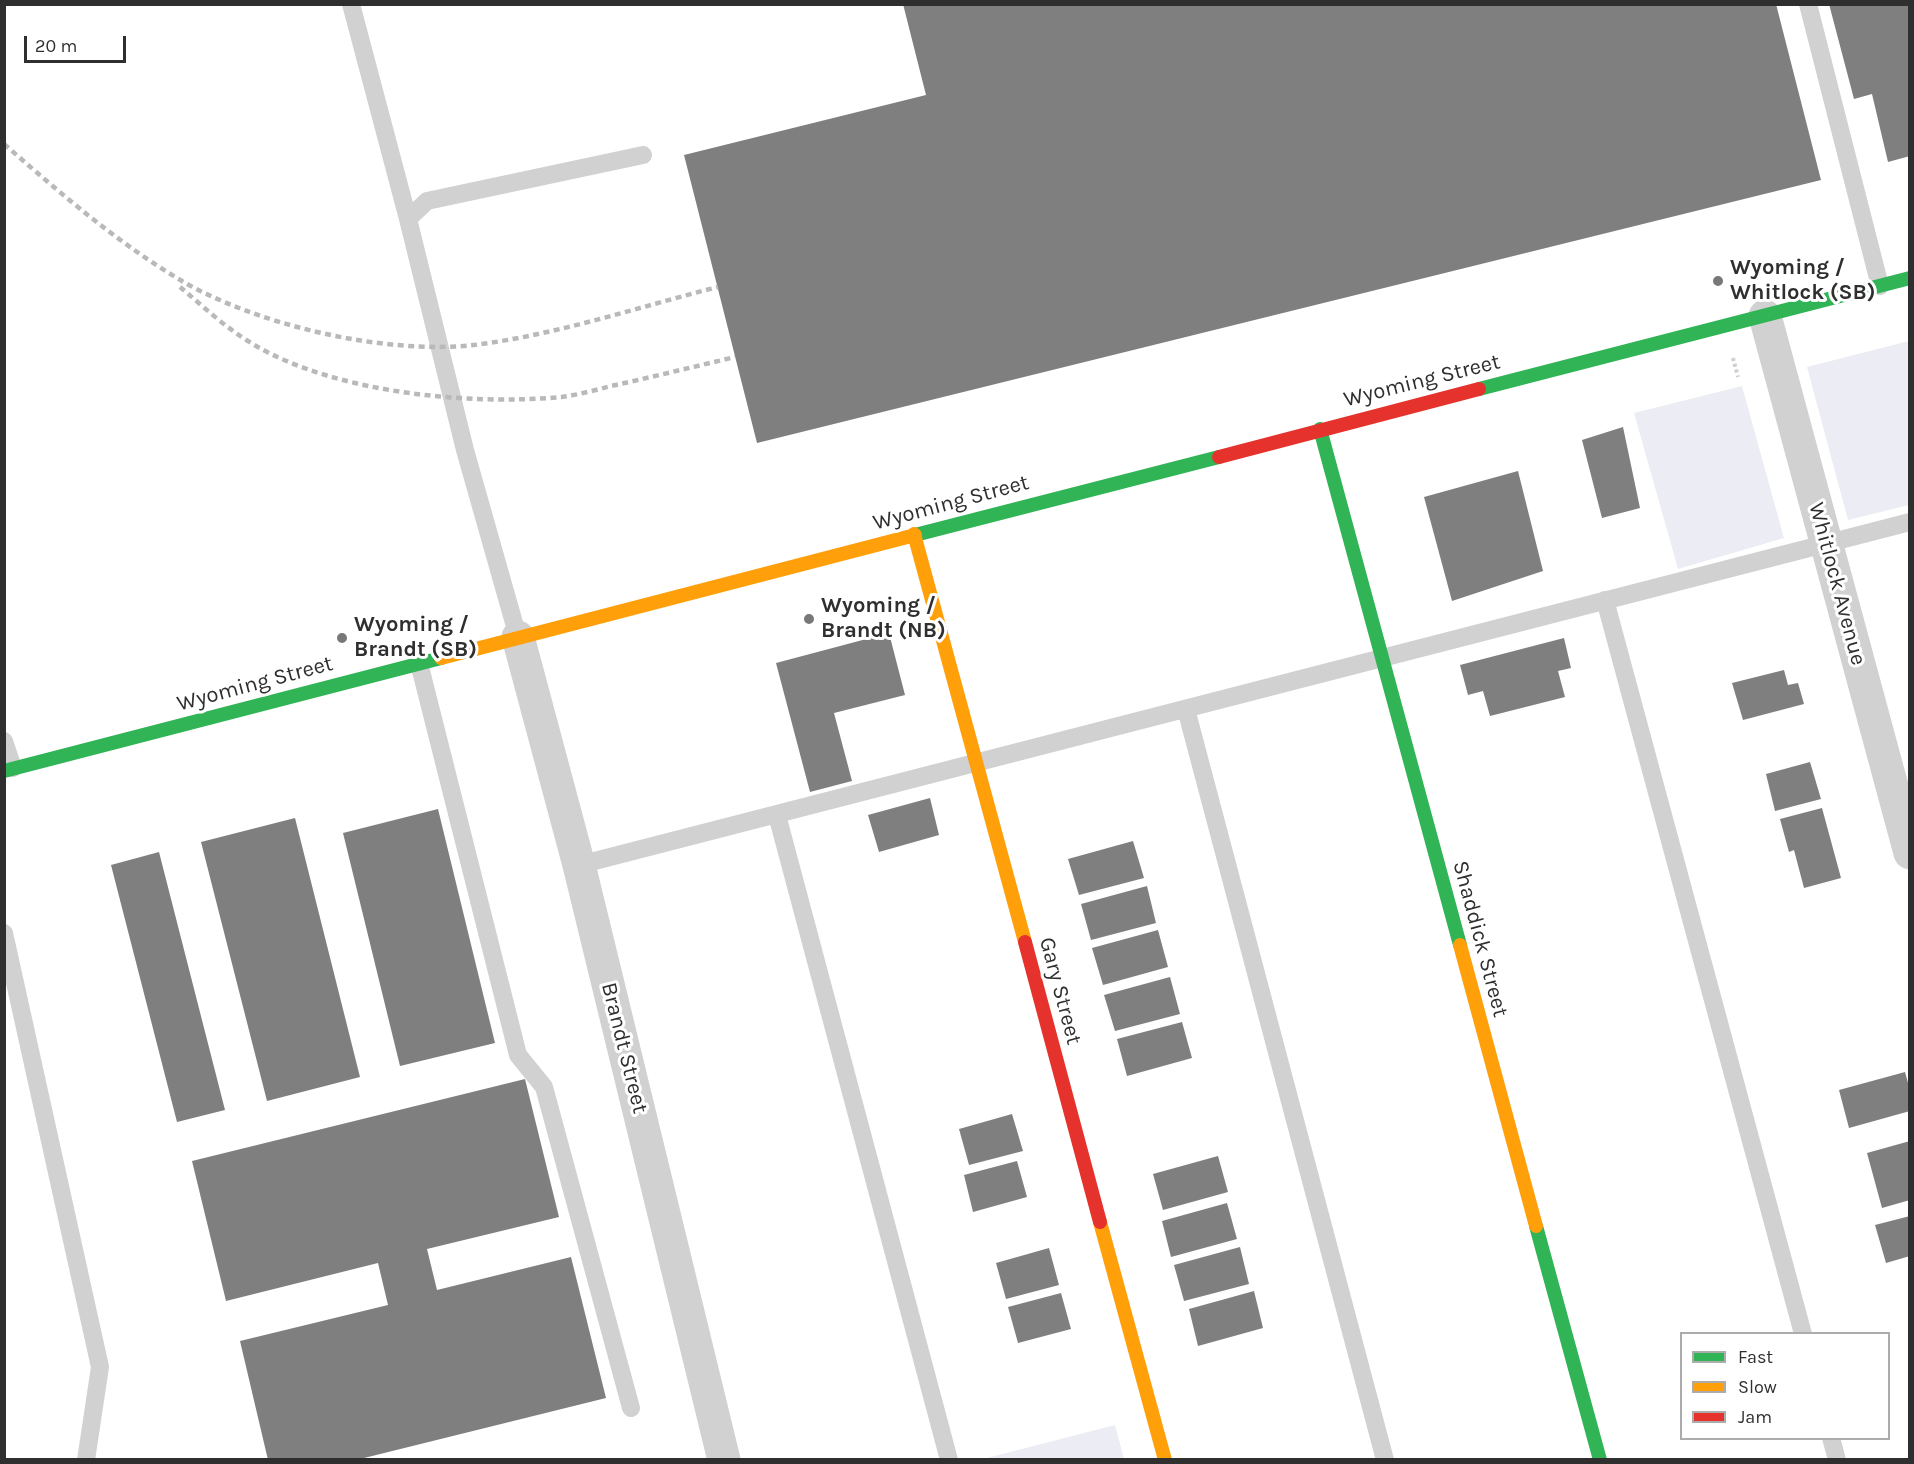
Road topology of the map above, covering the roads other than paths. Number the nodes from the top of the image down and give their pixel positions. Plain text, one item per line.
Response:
1 (351, 4) edge
2 (1808, 4) edge
3 (643, 155) dead end
4 (408, 219) junction
5 (1910, 278) edge
6 (1880, 286) junction
7 (1765, 316) junction
8 (1320, 429) junction
9 (1910, 522) edge
10 (914, 534) junction
11 (1827, 543) junction
12 (1605, 600) junction
13 (518, 637) junction
14 (1382, 657) junction
15 (419, 663) junction
16 (1186, 709) junction
17 (4, 741) edge
18 (976, 764) junction
19 (9, 770) edge
20 (777, 815) junction
21 (1910, 853) edge
22 (579, 865) junction
23 (4, 933) edge
24 (1802, 1332) edge
25 (630, 1408) dead end
26 (1832, 1440) edge
27 (86, 1460) edge
28 (724, 1460) edge
29 (949, 1460) edge
30 (1165, 1460) edge
31 (1385, 1460) edge
32 (1600, 1460) edge
33 (1837, 1460) edge

1 - 4 lane
2 - 6 lane
3 - 4 lane
4 - 13 lane
5 - 6 street, Wyoming Street
6 - 7 street, Wyoming Street
7 - 8 street, Wyoming Street
7 - 11 street, Whitlock Avenue
8 - 10 street, Wyoming Street
8 - 14 street, Shaddick Street
9 - 11 lane
10 - 13 street, Wyoming Street
10 - 18 street, Gary Street
11 - 12 lane
11 - 21 street, Whitlock Avenue
12 - 14 lane
12 - 24 lane
13 - 15 street, Wyoming Street
13 - 22 street, Brandt Street
14 - 16 lane
14 - 32 street, Shaddick Street
15 - 19 street, Wyoming Street
15 - 25 lane
16 - 18 lane
16 - 31 lane
17 - 19 lane
18 - 20 lane
18 - 30 street, Gary Street
20 - 22 lane
20 - 29 lane
22 - 28 street, Brandt Street
23 - 27 lane
26 - 33 lane

